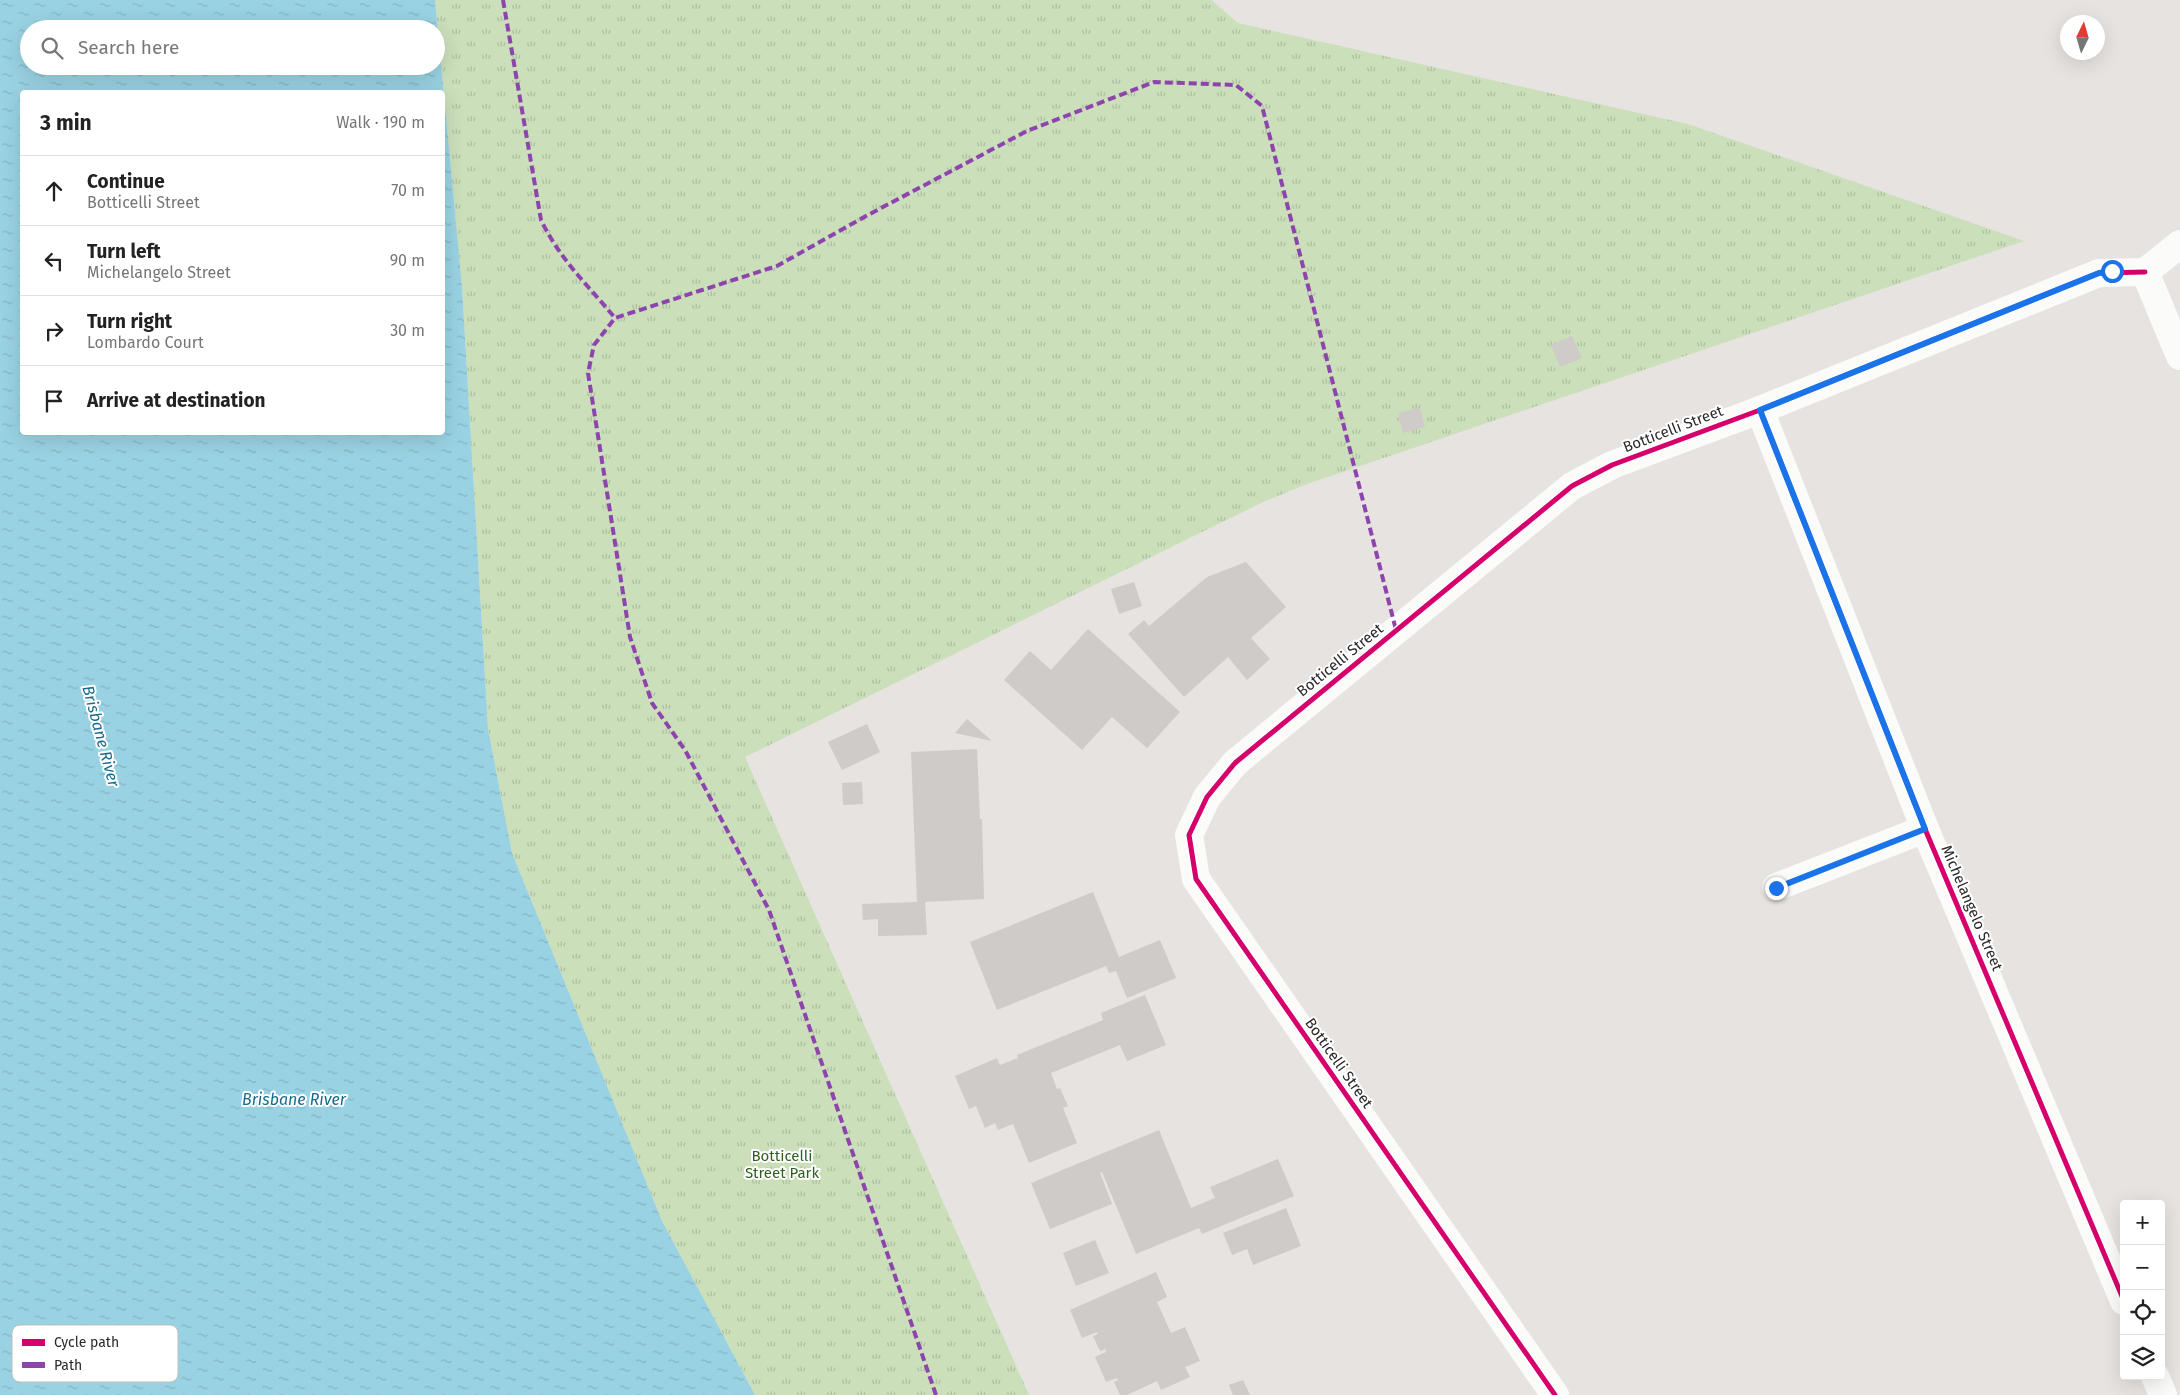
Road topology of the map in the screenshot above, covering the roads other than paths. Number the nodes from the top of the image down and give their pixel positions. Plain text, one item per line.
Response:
1 (2180, 244) edge
2 (2145, 272) junction
3 (2180, 356) edge
4 (1760, 410) junction
5 (1925, 829) junction
6 (1776, 888) dead end
7 (2120, 1292) edge
8 (2157, 1380) edge
9 (1555, 1395) edge
10 (2163, 1395) edge

1 - 2 street
2 - 3 street
2 - 4 street, Botticelli Street
4 - 5 street, Michelangelo Street
4 - 9 street, Botticelli Street
5 - 6 street
5 - 7 street, Michelangelo Street
8 - 10 street

